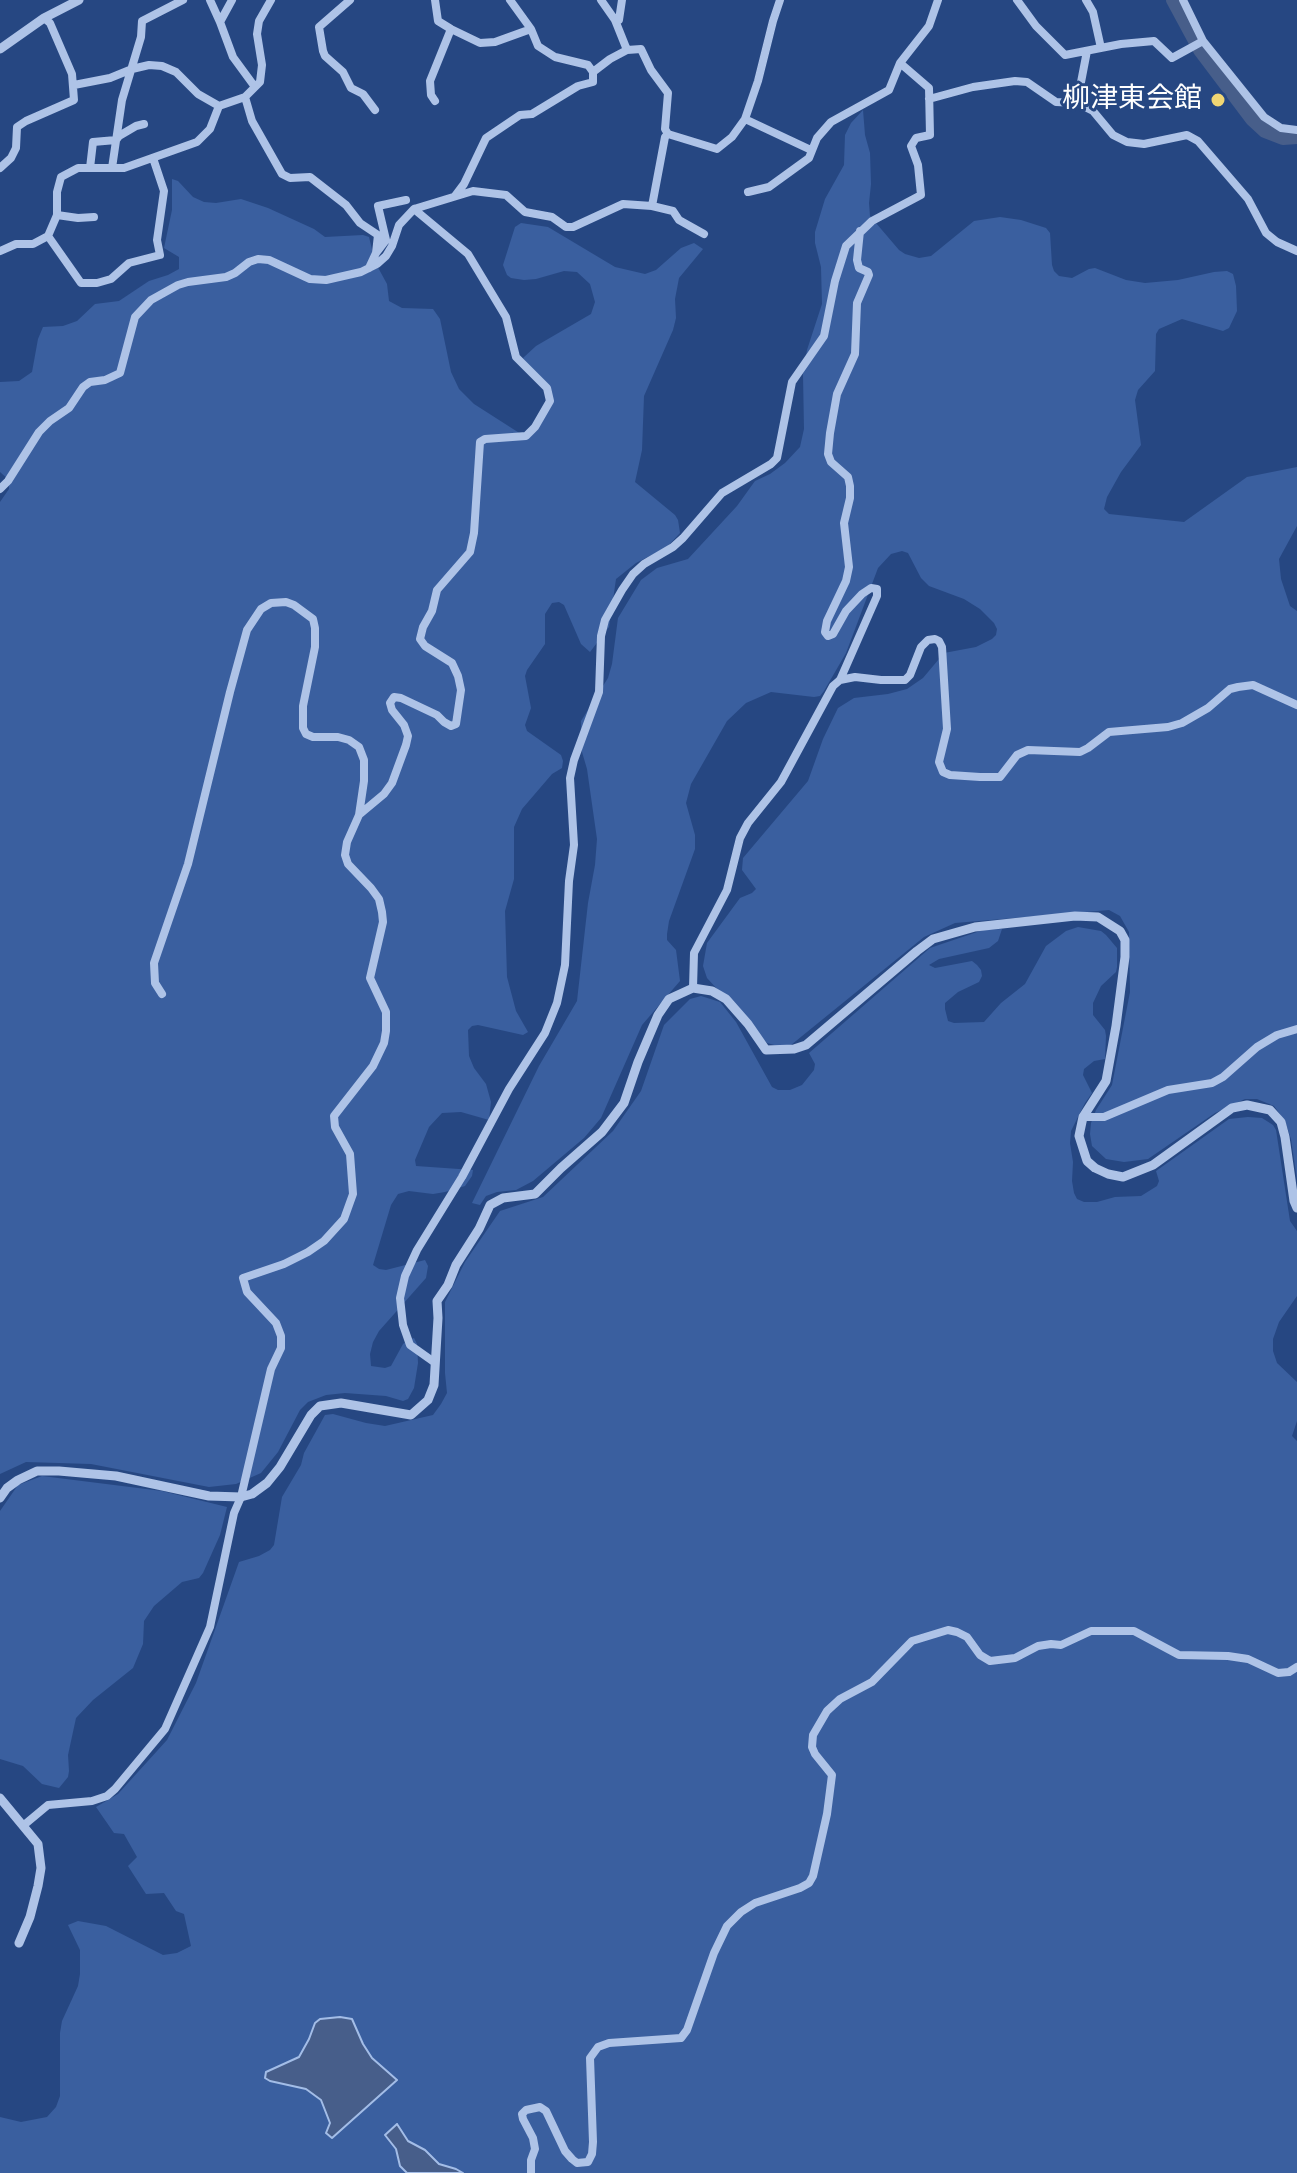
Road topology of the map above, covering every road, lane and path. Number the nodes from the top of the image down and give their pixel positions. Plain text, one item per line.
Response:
1 (79, 0) edge
2 (183, 0) edge
3 (210, 0) edge
4 (232, 0) edge
5 (271, 0) edge
6 (350, 0) edge
7 (435, 0) edge
8 (510, 0) edge
9 (601, 0) edge
10 (622, 0) edge
11 (780, 0) edge
12 (938, 0) edge
13 (1017, 0) edge
14 (1086, 0) edge
15 (1184, 0) edge
16 (44, 18) junction
17 (615, 20) junction
18 (220, 22) junction
19 (451, 29) junction
20 (531, 29) junction
21 (1203, 41) junction
22 (1101, 48) junction
23 (0, 49) edge
24 (627, 50) junction
25 (1087, 51) junction
26 (900, 63) junction
27 (132, 69) junction
28 (593, 72) junction
29 (74, 85) junction
30 (255, 87) junction
31 (245, 97) junction
32 (929, 99) junction
33 (435, 101) dead end
34 (1077, 103) junction
35 (219, 106) junction
36 (375, 110) dead end
37 (745, 119) junction
38 (144, 124) dead end
39 (1297, 130) edge
40 (668, 134) junction
41 (116, 140) junction
42 (811, 150) junction
43 (153, 158) junction
44 (0, 168) edge
45 (90, 168) junction
46 (112, 168) junction
47 (748, 192) dead end
48 (454, 197) junction
49 (406, 200) dead end
50 (652, 206) junction
51 (414, 209) junction
52 (57, 215) junction
53 (94, 217) dead end
54 (860, 231) junction
55 (704, 234) dead end
56 (48, 236) junction
57 (0, 251) edge
58 (1297, 251) edge
59 (376, 253) junction
60 (368, 269) junction
61 (0, 489) edge
62 (840, 680) junction
63 (1297, 705) edge
64 (359, 815) junction
65 (693, 988) junction
66 (162, 994) dead end
67 (1297, 1029) edge
68 (1083, 1117) junction
69 (1297, 1208) edge
70 (434, 1362) junction
71 (241, 1497) junction
72 (0, 1498) edge
73 (1297, 1667) edge
74 (0, 1798) edge
75 (24, 1825) junction
76 (19, 1943) dead end
77 (531, 2173) edge

1 - 16 street
2 - 27 street
3 - 18 street
4 - 18 street
5 - 30 street
6 - 36 street
7 - 19 street
8 - 20 street
9 - 17 street
10 - 17 street
11 - 37 street
12 - 26 street
13 - 25 street
14 - 22 street
15 - 21 street
16 - 23 street
16 - 29 street
17 - 24 street
18 - 30 street
19 - 20 street
19 - 33 street
20 - 28 street
21 - 22 street
21 - 39 street
22 - 25 street
24 - 28 street
24 - 40 street
25 - 34 street
26 - 32 street
26 - 42 street
27 - 29 street
27 - 35 street
27 - 41 street
28 - 48 street
29 - 44 street
30 - 31 street
31 - 35 street
31 - 59 street
32 - 34 street
32 - 54 street
34 - 58 street
35 - 43 street
37 - 40 street
37 - 42 street
38 - 41 street
40 - 50 street
41 - 45 street
41 - 46 street
42 - 47 street
43 - 46 street
43 - 56 street
45 - 46 street
45 - 52 street
48 - 50 street
48 - 51 street
49 - 59 street
50 - 55 street
51 - 60 street
51 - 64 street
52 - 53 street
52 - 56 street
54 - 62 street
54 - 70 street
56 - 57 street
59 - 60 street
60 - 61 street
62 - 63 street
62 - 65 street
64 - 66 street
64 - 71 street
65 - 68 street
65 - 70 street
67 - 68 street
68 - 69 street
70 - 71 street
71 - 72 street
71 - 75 street
73 - 77 street
74 - 75 street
75 - 76 street

